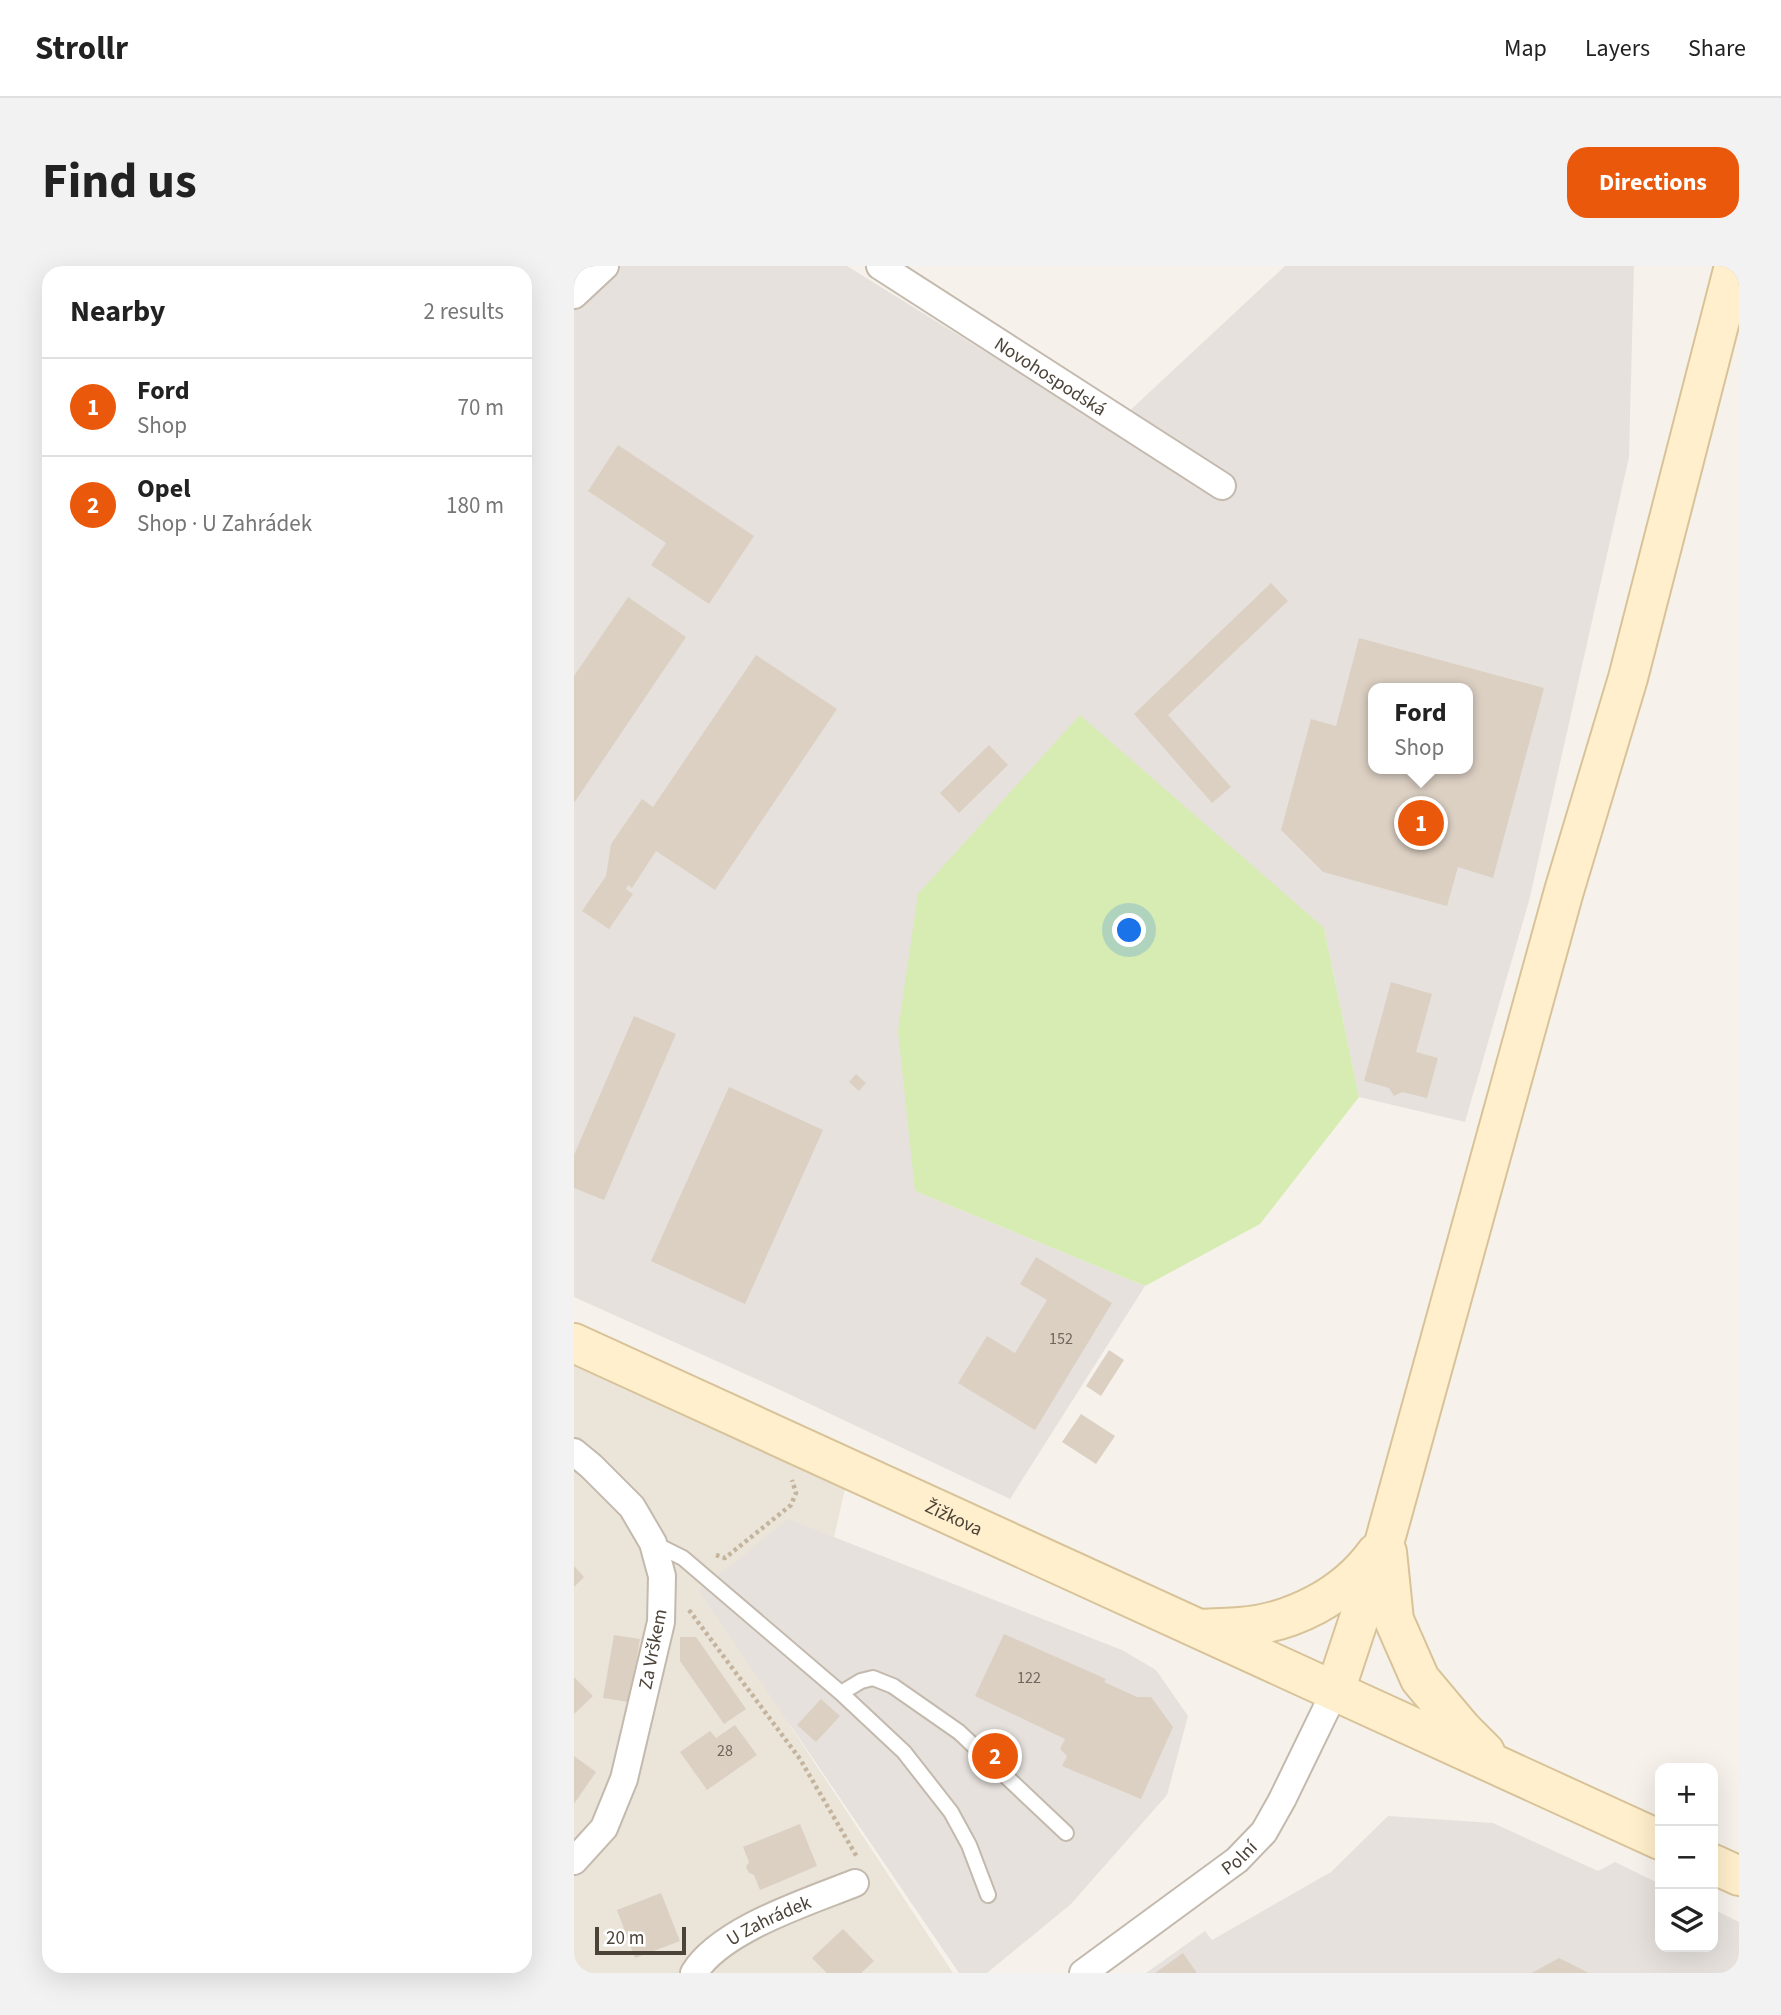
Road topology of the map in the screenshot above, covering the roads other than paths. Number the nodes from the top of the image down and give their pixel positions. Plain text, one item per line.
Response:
1 (605, 266) edge
2 (880, 266) edge
3 (1734, 266) edge
4 (574, 295) edge
5 (1222, 486) dead end
6 (574, 1343) edge
7 (574, 1452) edge
8 (1385, 1540) junction
9 (653, 1543) junction
10 (1198, 1629) junction
11 (1335, 1691) junction
12 (841, 1693) junction
13 (1499, 1766) junction
14 (1066, 1832) dead end
15 (1655, 1838) edge
16 (574, 1861) edge
17 (1718, 1866) edge
18 (1739, 1876) edge
19 (855, 1883) road end
20 (988, 1895) dead end
21 (694, 1973) edge
22 (1083, 1973) edge

1 - 4 street
2 - 5 street, Novohospodská
3 - 8 main road
6 - 10 main road, Žižkova
7 - 9 street, Za Vrškem
8 - 10 main road
8 - 11 main road
8 - 13 main road
9 - 12 lane
9 - 16 street, Za Vrškem
10 - 11 main road, Žižkova
11 - 13 main road, Žižkova
11 - 22 street, Polní
12 - 14 lane
12 - 20 lane
13 - 15 main road, Žižkova
17 - 18 main road
19 - 21 street, U Zahrádek

